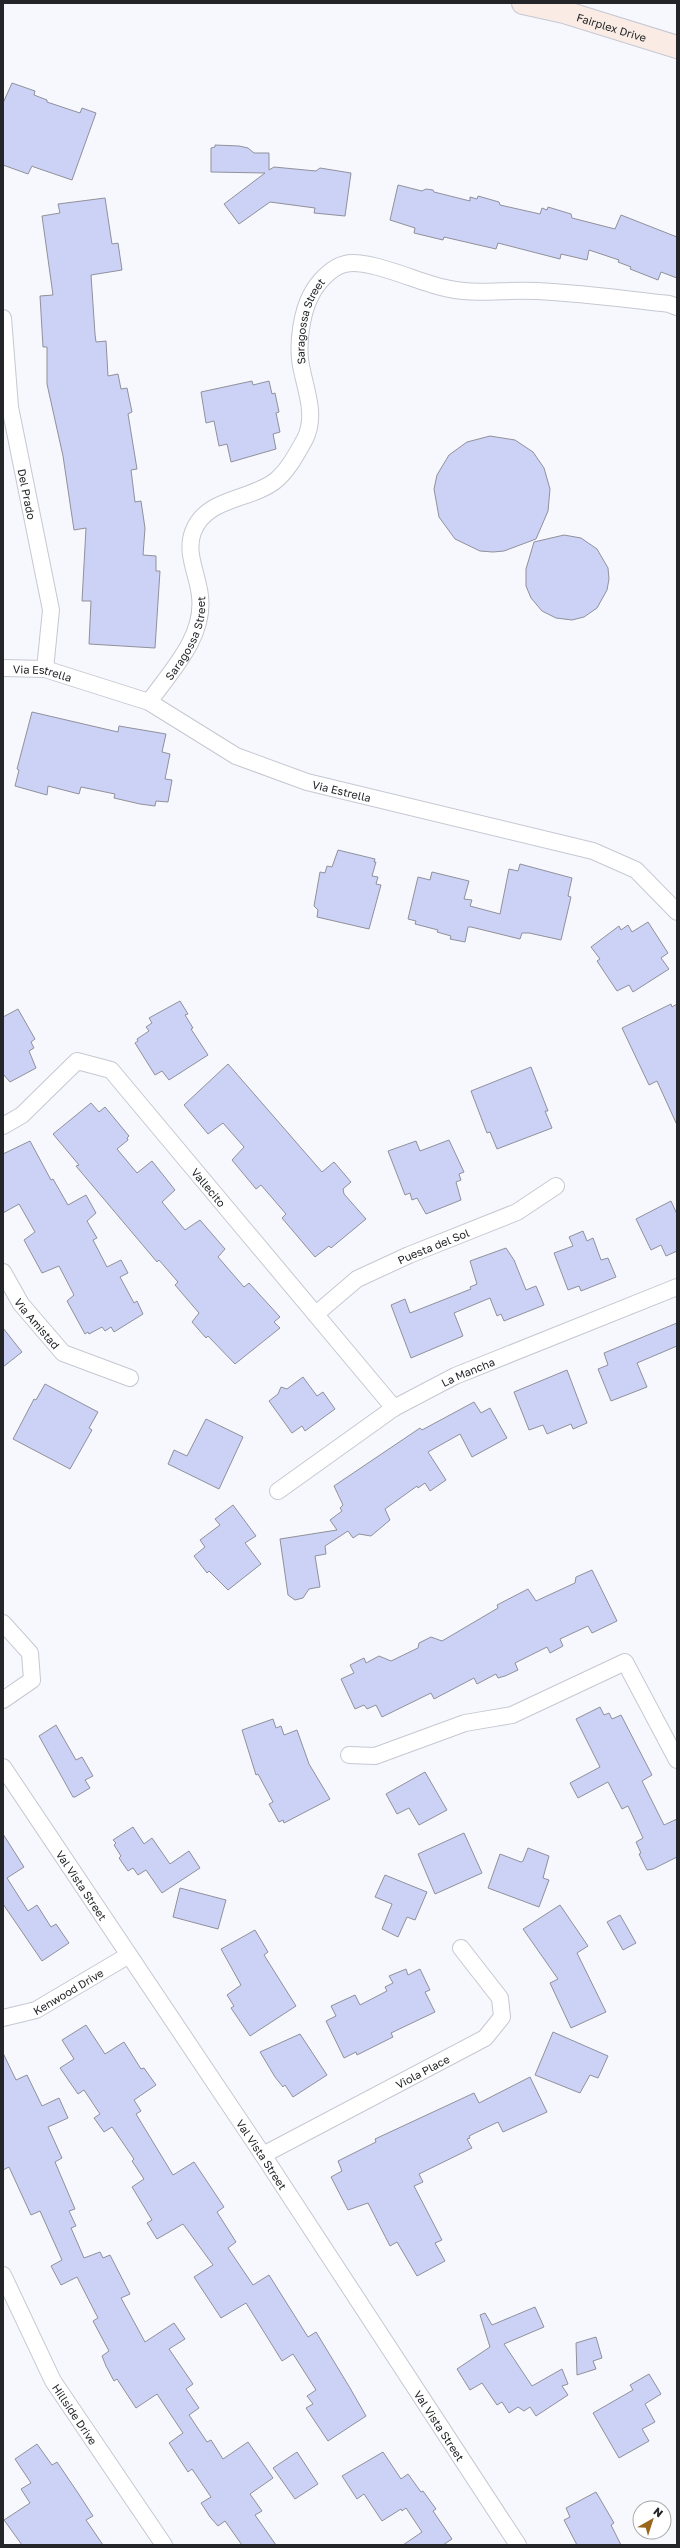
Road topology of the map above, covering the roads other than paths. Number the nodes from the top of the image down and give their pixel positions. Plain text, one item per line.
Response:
1 (523, 3) edge
2 (677, 47) edge
3 (677, 307) edge
4 (3, 318) edge
5 (3, 668) edge
6 (45, 669) junction
7 (149, 702) junction
8 (677, 912) edge
9 (3, 1126) edge
10 (556, 1186) dead end
11 (3, 1272) edge
12 (677, 1287) edge
13 (316, 1314) junction
14 (130, 1378) dead end
15 (394, 1408) junction
16 (278, 1491) dead end
17 (3, 1623) edge
18 (3, 1700) edge
19 (349, 1755) dead end
20 (677, 1760) edge
21 (3, 1767) edge
22 (461, 1948) dead end
23 (129, 1954) junction
24 (3, 2018) edge
25 (264, 2155) junction
26 (3, 2275) edge
27 (164, 2545) edge
28 (518, 2545) edge

1 - 2 main road, Fairplex Drive
3 - 7 street, Saragossa Street
4 - 6 street, Del Prado
5 - 6 street, Via Estrella
6 - 7 street, Via Estrella
7 - 8 street, Via Estrella
9 - 13 street, Vallecito
10 - 13 street, Puesta del Sol
11 - 14 street, Via Amistad
12 - 15 street, La Mancha
13 - 15 street, Vallecito
15 - 16 street, La Mancha
17 - 18 street
19 - 20 street
21 - 23 street, Val Vista Street
22 - 25 street, Viola Place
23 - 24 street, Kenwood Drive
23 - 25 street, Val Vista Street
25 - 28 street, Val Vista Street
26 - 27 street, Hillside Drive

